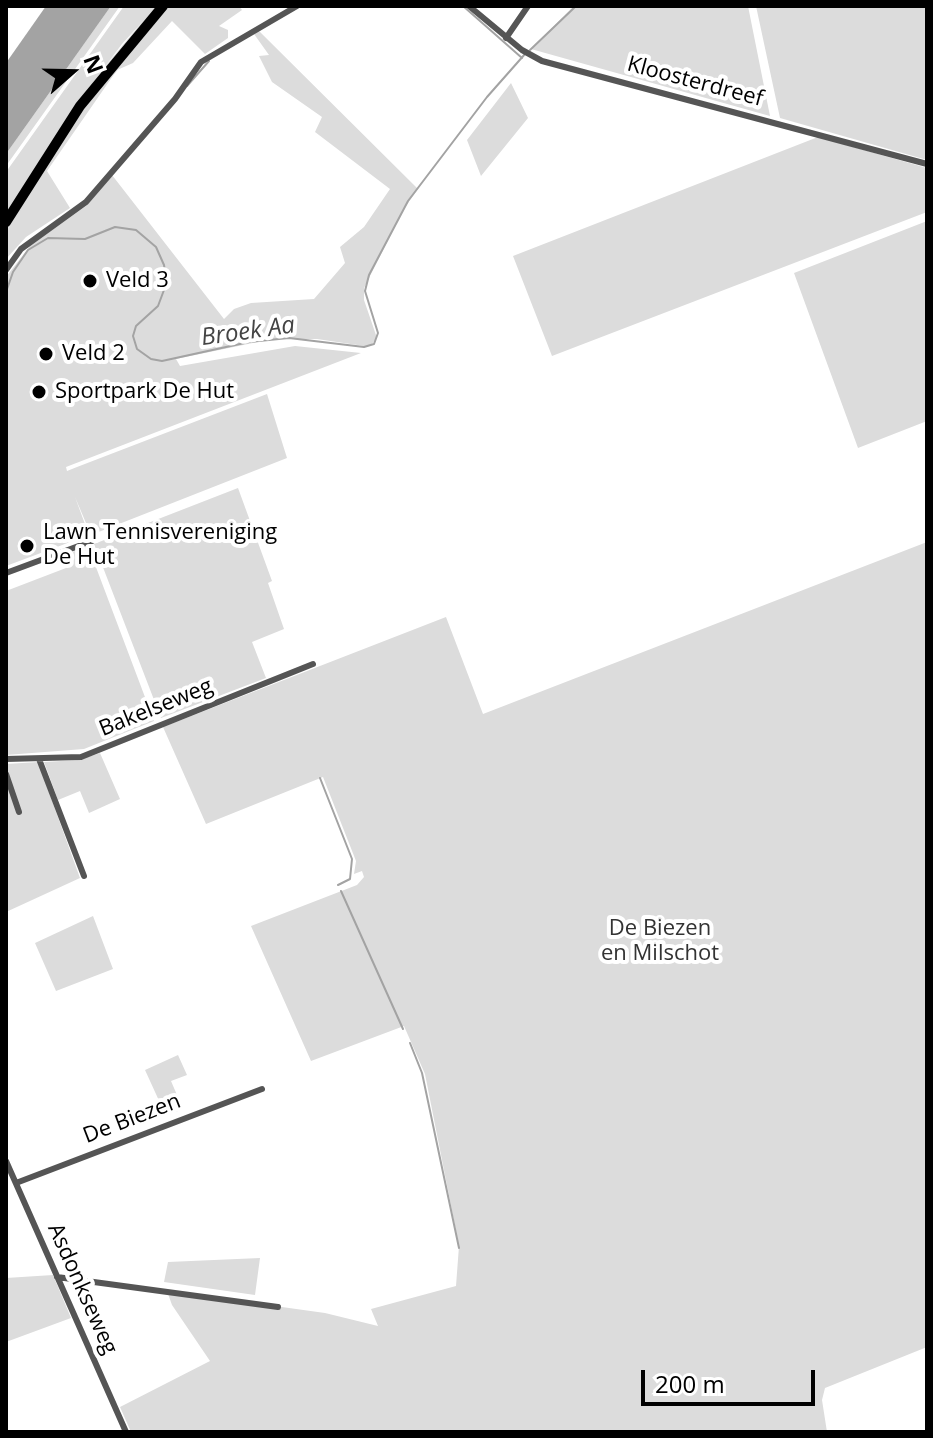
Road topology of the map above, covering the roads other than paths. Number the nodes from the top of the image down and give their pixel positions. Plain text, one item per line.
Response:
1 (163, 6) edge
2 (297, 6) edge
3 (469, 6) edge
4 (528, 6) edge
5 (506, 38) junction
6 (927, 164) edge
7 (6, 222) edge
8 (6, 270) edge
9 (92, 541) dead end
10 (6, 573) edge
11 (313, 664) dead end
12 (6, 759) edge
13 (39, 759) junction
14 (6, 774) edge
15 (19, 812) dead end
16 (84, 876) dead end
17 (262, 1089) dead end
18 (6, 1161) edge
19 (16, 1183) junction
20 (57, 1277) junction
21 (278, 1307) dead end
22 (126, 1432) edge

1 - 7 main road
2 - 8 street
3 - 5 street, Kloosterdreef
4 - 5 street
5 - 6 street, Kloosterdreef
9 - 10 street
11 - 13 street, Bakelseweg
12 - 13 street, Bakelseweg
13 - 16 street
14 - 15 street
17 - 19 street, De Biezen
18 - 19 street, Asdonkseweg
19 - 20 street, Asdonkseweg
20 - 21 street
20 - 22 street, Asdonkseweg

